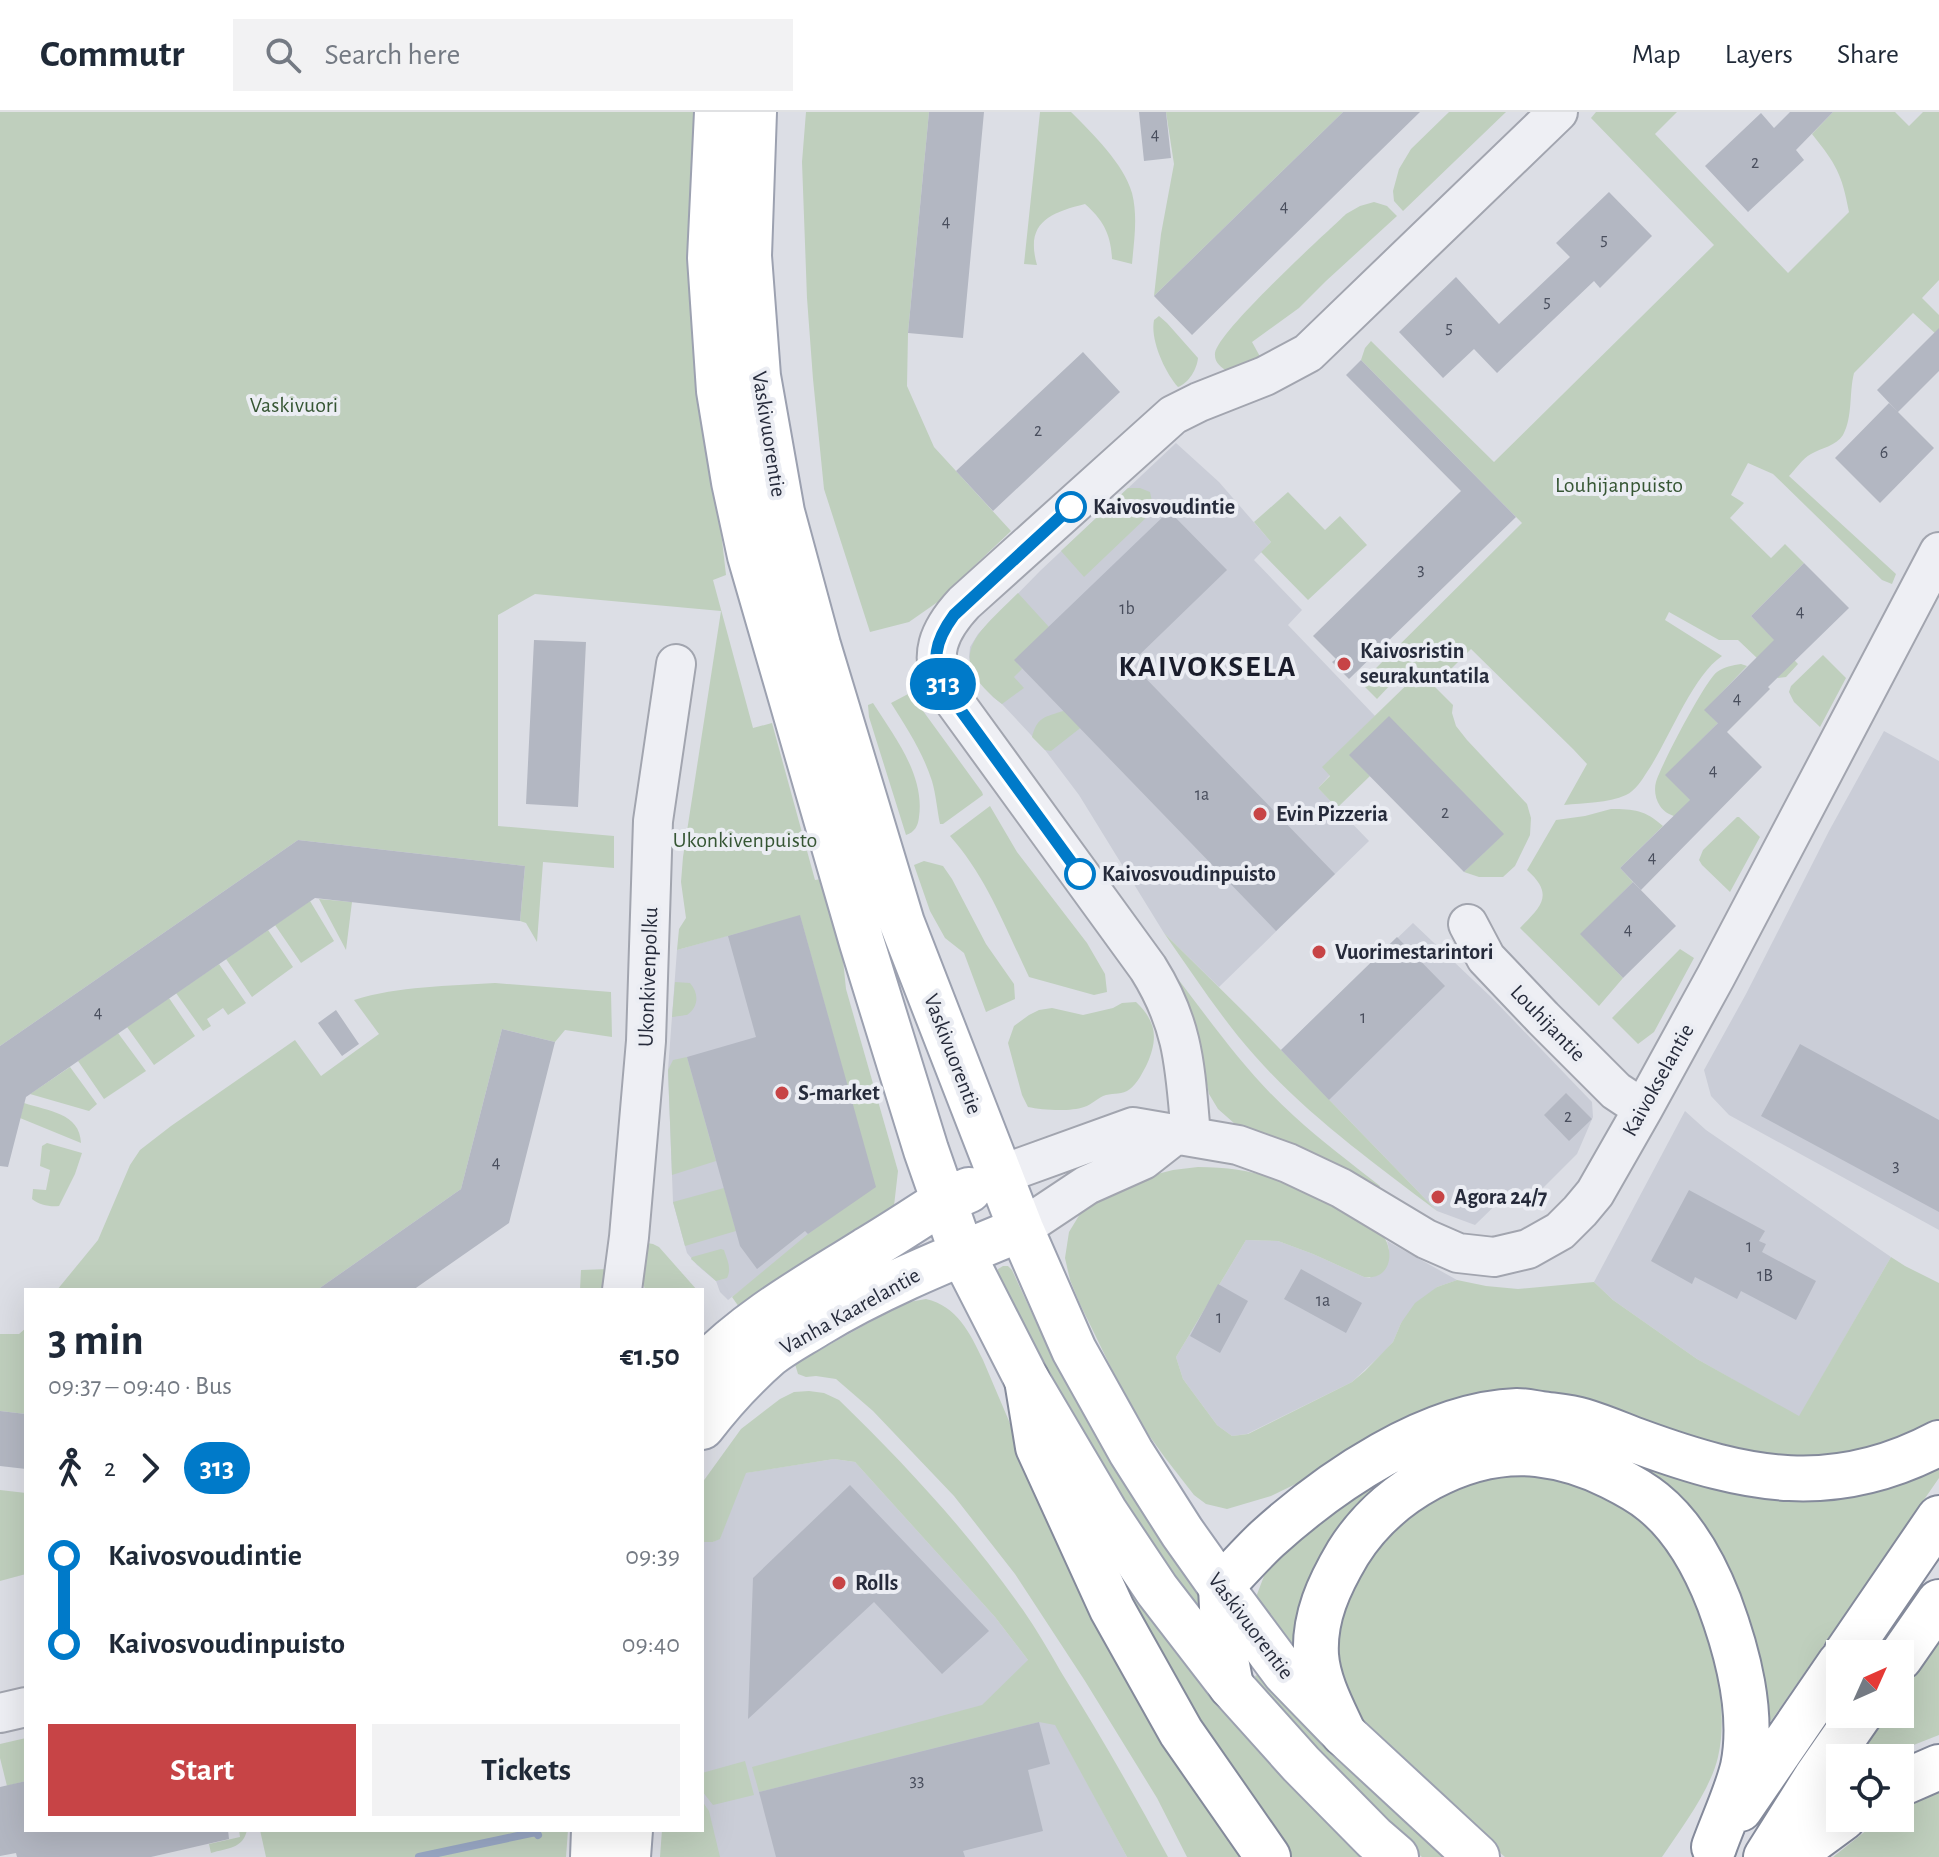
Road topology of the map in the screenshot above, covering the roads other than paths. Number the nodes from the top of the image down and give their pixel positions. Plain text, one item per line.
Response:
1 (717, 112) edge
2 (754, 112) edge
3 (1558, 112) edge
4 (1939, 552) edge
5 (676, 664) dead end
6 (1468, 924) dead end
7 (1643, 1109) junction
8 (1183, 1136) junction
9 (1000, 1175) junction
10 (944, 1201) junction
11 (1021, 1229) junction
12 (962, 1253) junction
13 (622, 1288) edge
14 (704, 1366) edge
15 (1027, 1380) junction
16 (705, 1407) edge
17 (1939, 1443) edge
18 (1939, 1518) edge
19 (1221, 1587) junction
20 (1939, 1602) edge
21 (1856, 1640) edge
22 (1913, 1640) edge
23 (1826, 1684) edge
24 (1231, 1686) junction
25 (24, 1707) edge
26 (0, 1713) edge
27 (1850, 1728) edge
28 (1344, 1734) junction
29 (1939, 1767) edge
30 (1914, 1778) edge
31 (1826, 1831) edge
32 (594, 1832) edge
33 (630, 1832) edge
34 (1711, 1852) edge
35 (593, 1857) edge
36 (628, 1857) edge
37 (1268, 1857) edge
38 (1396, 1857) edge
39 (1477, 1857) edge
40 (1766, 1857) edge
41 (1790, 1857) edge

1 - 10 main road, Vaskivuorentie
2 - 9 main road, Vaskivuorentie
3 - 8 street
4 - 7 street, Kaivokselantie
5 - 13 street, Ukonkivenpolku
6 - 7 street, Louhijantie
7 - 8 street, Kaivokselantie
8 - 9 street, Kaivokselantie
8 - 11 street
9 - 10 main road, Vanha Kaarelantie
9 - 11 main road, Vaskivuorentie
10 - 12 main road, Vaskivuorentie
10 - 14 main road, Vanha Kaarelantie
11 - 12 main road, Vanha Kaarelantie
11 - 19 main road, Vaskivuorentie
12 - 15 main road, Vaskivuorentie
12 - 16 main road, Vanha Kaarelantie
15 - 24 main road, Vaskivuorentie
15 - 37 main road
17 - 19 main road
18 - 21 main road
19 - 24 main road
19 - 28 main road, Vaskivuorentie
20 - 22 main road
23 - 34 main road
24 - 38 main road, Vaskivuorentie
25 - 26 street
27 - 40 main road
28 - 34 main road
28 - 39 main road, Vaskivuorentie
29 - 30 main road
31 - 41 main road
32 - 35 main road
33 - 36 main road

